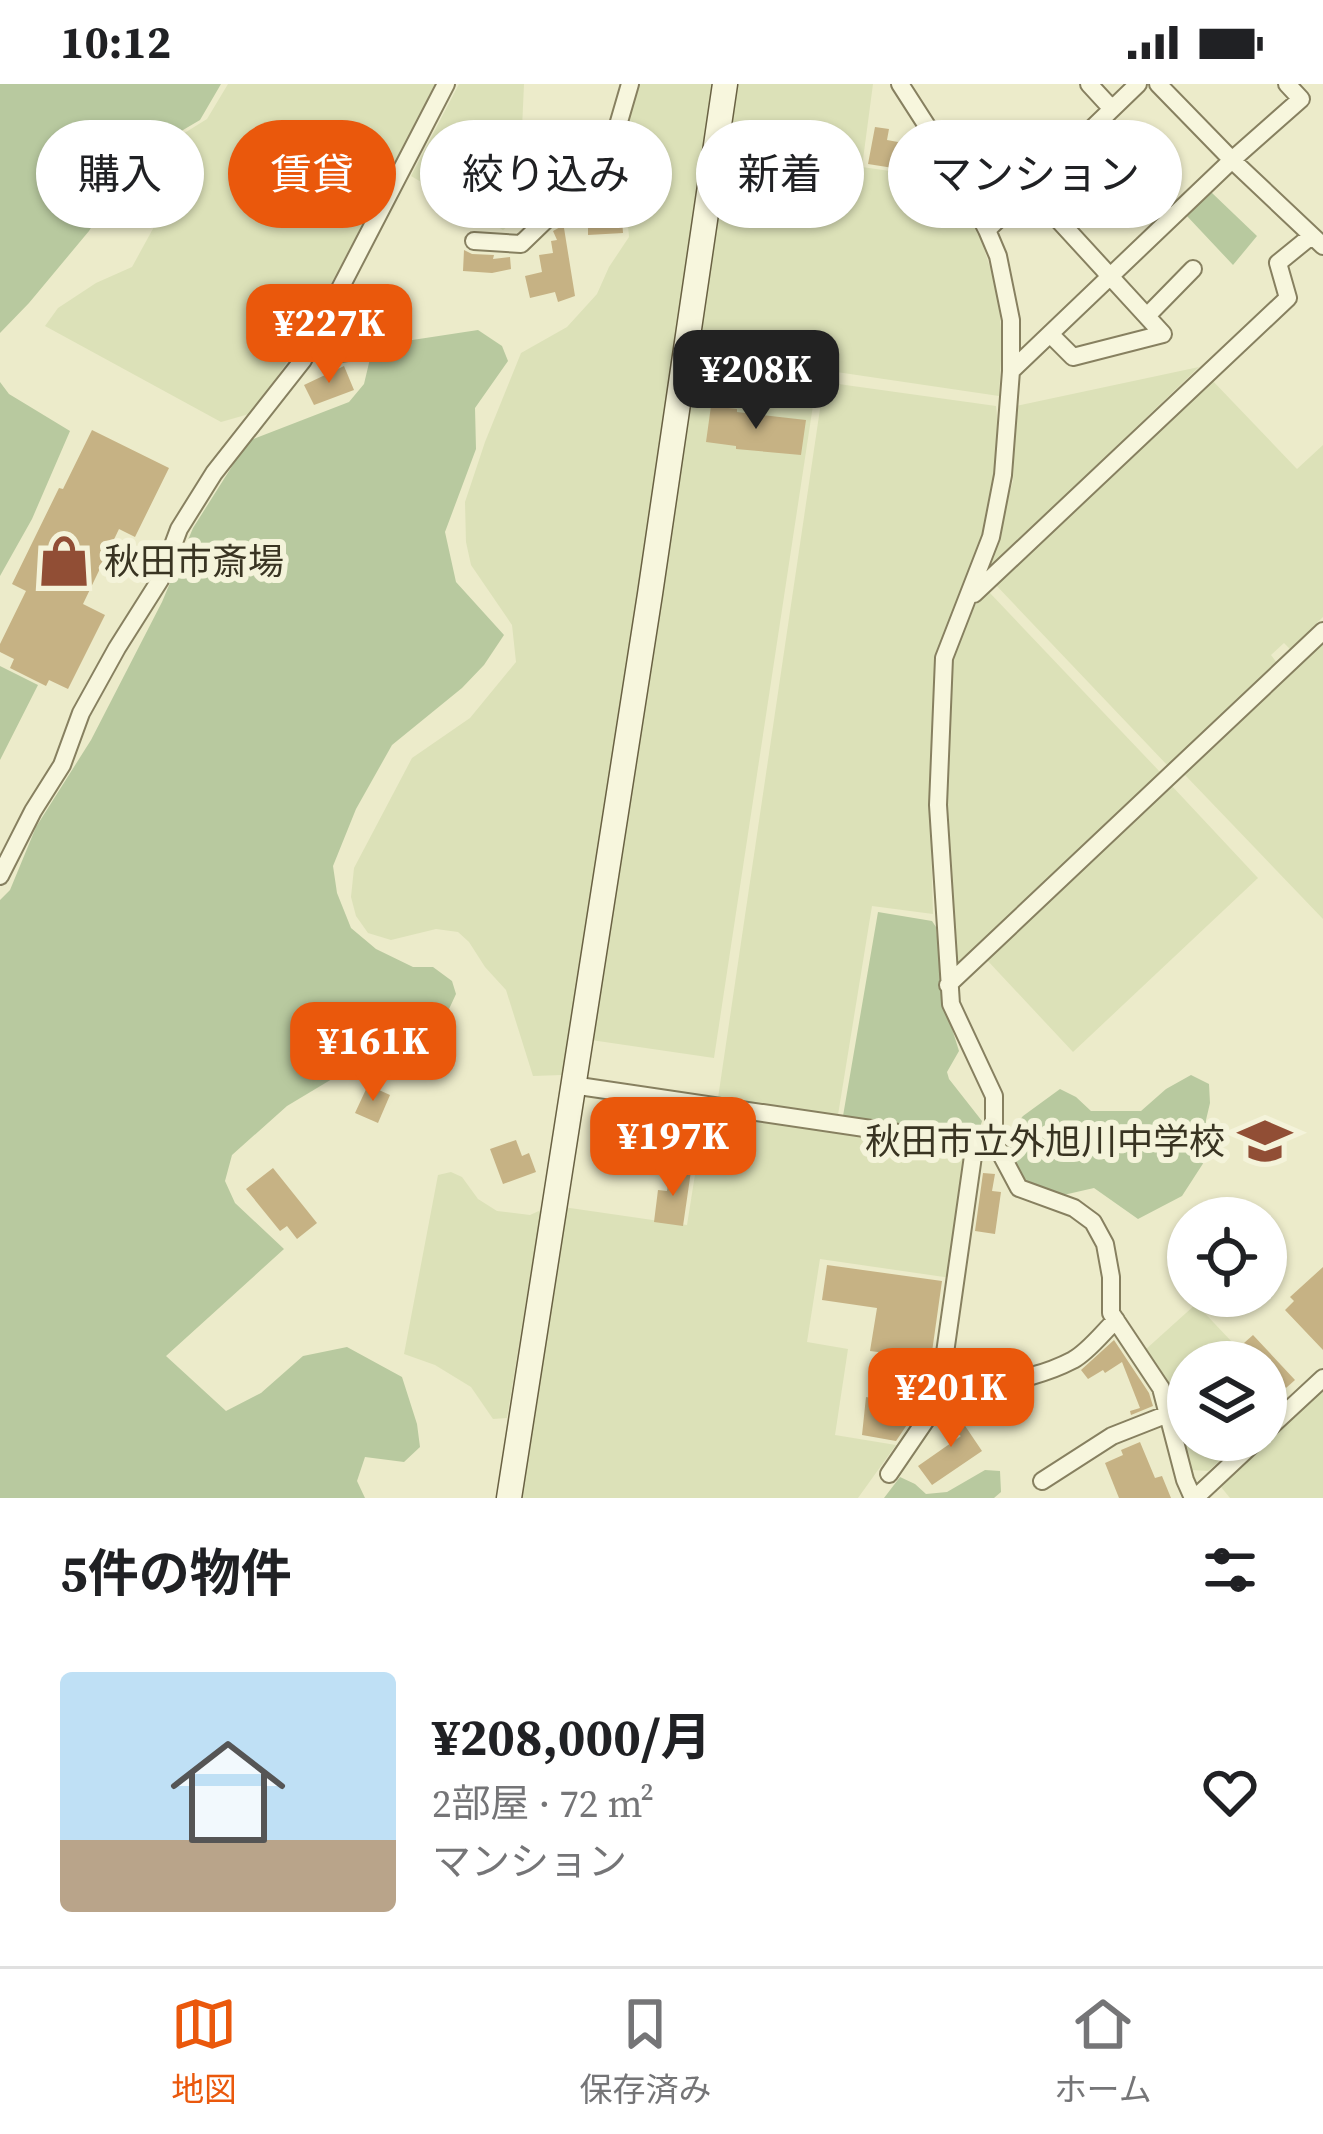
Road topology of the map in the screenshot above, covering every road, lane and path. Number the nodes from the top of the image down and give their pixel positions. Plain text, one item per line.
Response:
1 (446, 84) edge
2 (631, 84) edge
3 (725, 84) edge
4 (899, 84) edge
5 (1089, 84) edge
6 (1138, 84) edge
7 (1287, 84) edge
8 (1169, 88) edge
9 (1112, 109) junction
10 (1101, 120) edge
11 (1232, 160) junction
12 (1182, 208) edge
13 (1067, 228) edge
14 (1161, 228) edge
15 (987, 230) joint
16 (474, 241) dead end
17 (1317, 242) edge
18 (1193, 269) dead end
19 (1112, 275) junction
20 (1147, 316) junction
21 (1050, 334) junction
22 (1011, 371) junction
23 (969, 599) junction
24 (1323, 631) edge
25 (0, 876) edge
26 (948, 985) junction
27 (572, 1085) junction
28 (984, 1142) junction
29 (1116, 1320) junction
30 (943, 1365) junction
31 (1323, 1378) edge
32 (1167, 1410) edge
33 (1287, 1411) edge
34 (1167, 1414) edge
35 (1180, 1461) edge
36 (1234, 1461) edge
37 (890, 1474) dead end
38 (1042, 1481) dead end
39 (508, 1498) edge
40 (1194, 1498) edge

1 - 25 street
2 - 16 street
3 - 27 street
4 - 15 street
5 - 9 street
6 - 9 street
7 - 11 street
8 - 11 street
9 - 10 street
11 - 12 street
11 - 17 street
13 - 19 street
14 - 19 street
15 - 22 street
17 - 23 street
18 - 20 street
19 - 20 street
19 - 21 street
20 - 21 street
21 - 22 street
22 - 23 street
23 - 26 street
24 - 26 street
26 - 28 street
27 - 28 street
27 - 39 street
28 - 29 street
28 - 30 street
29 - 30 street
29 - 32 street
30 - 37 street
31 - 33 street
34 - 38 street
35 - 40 street
36 - 40 street

